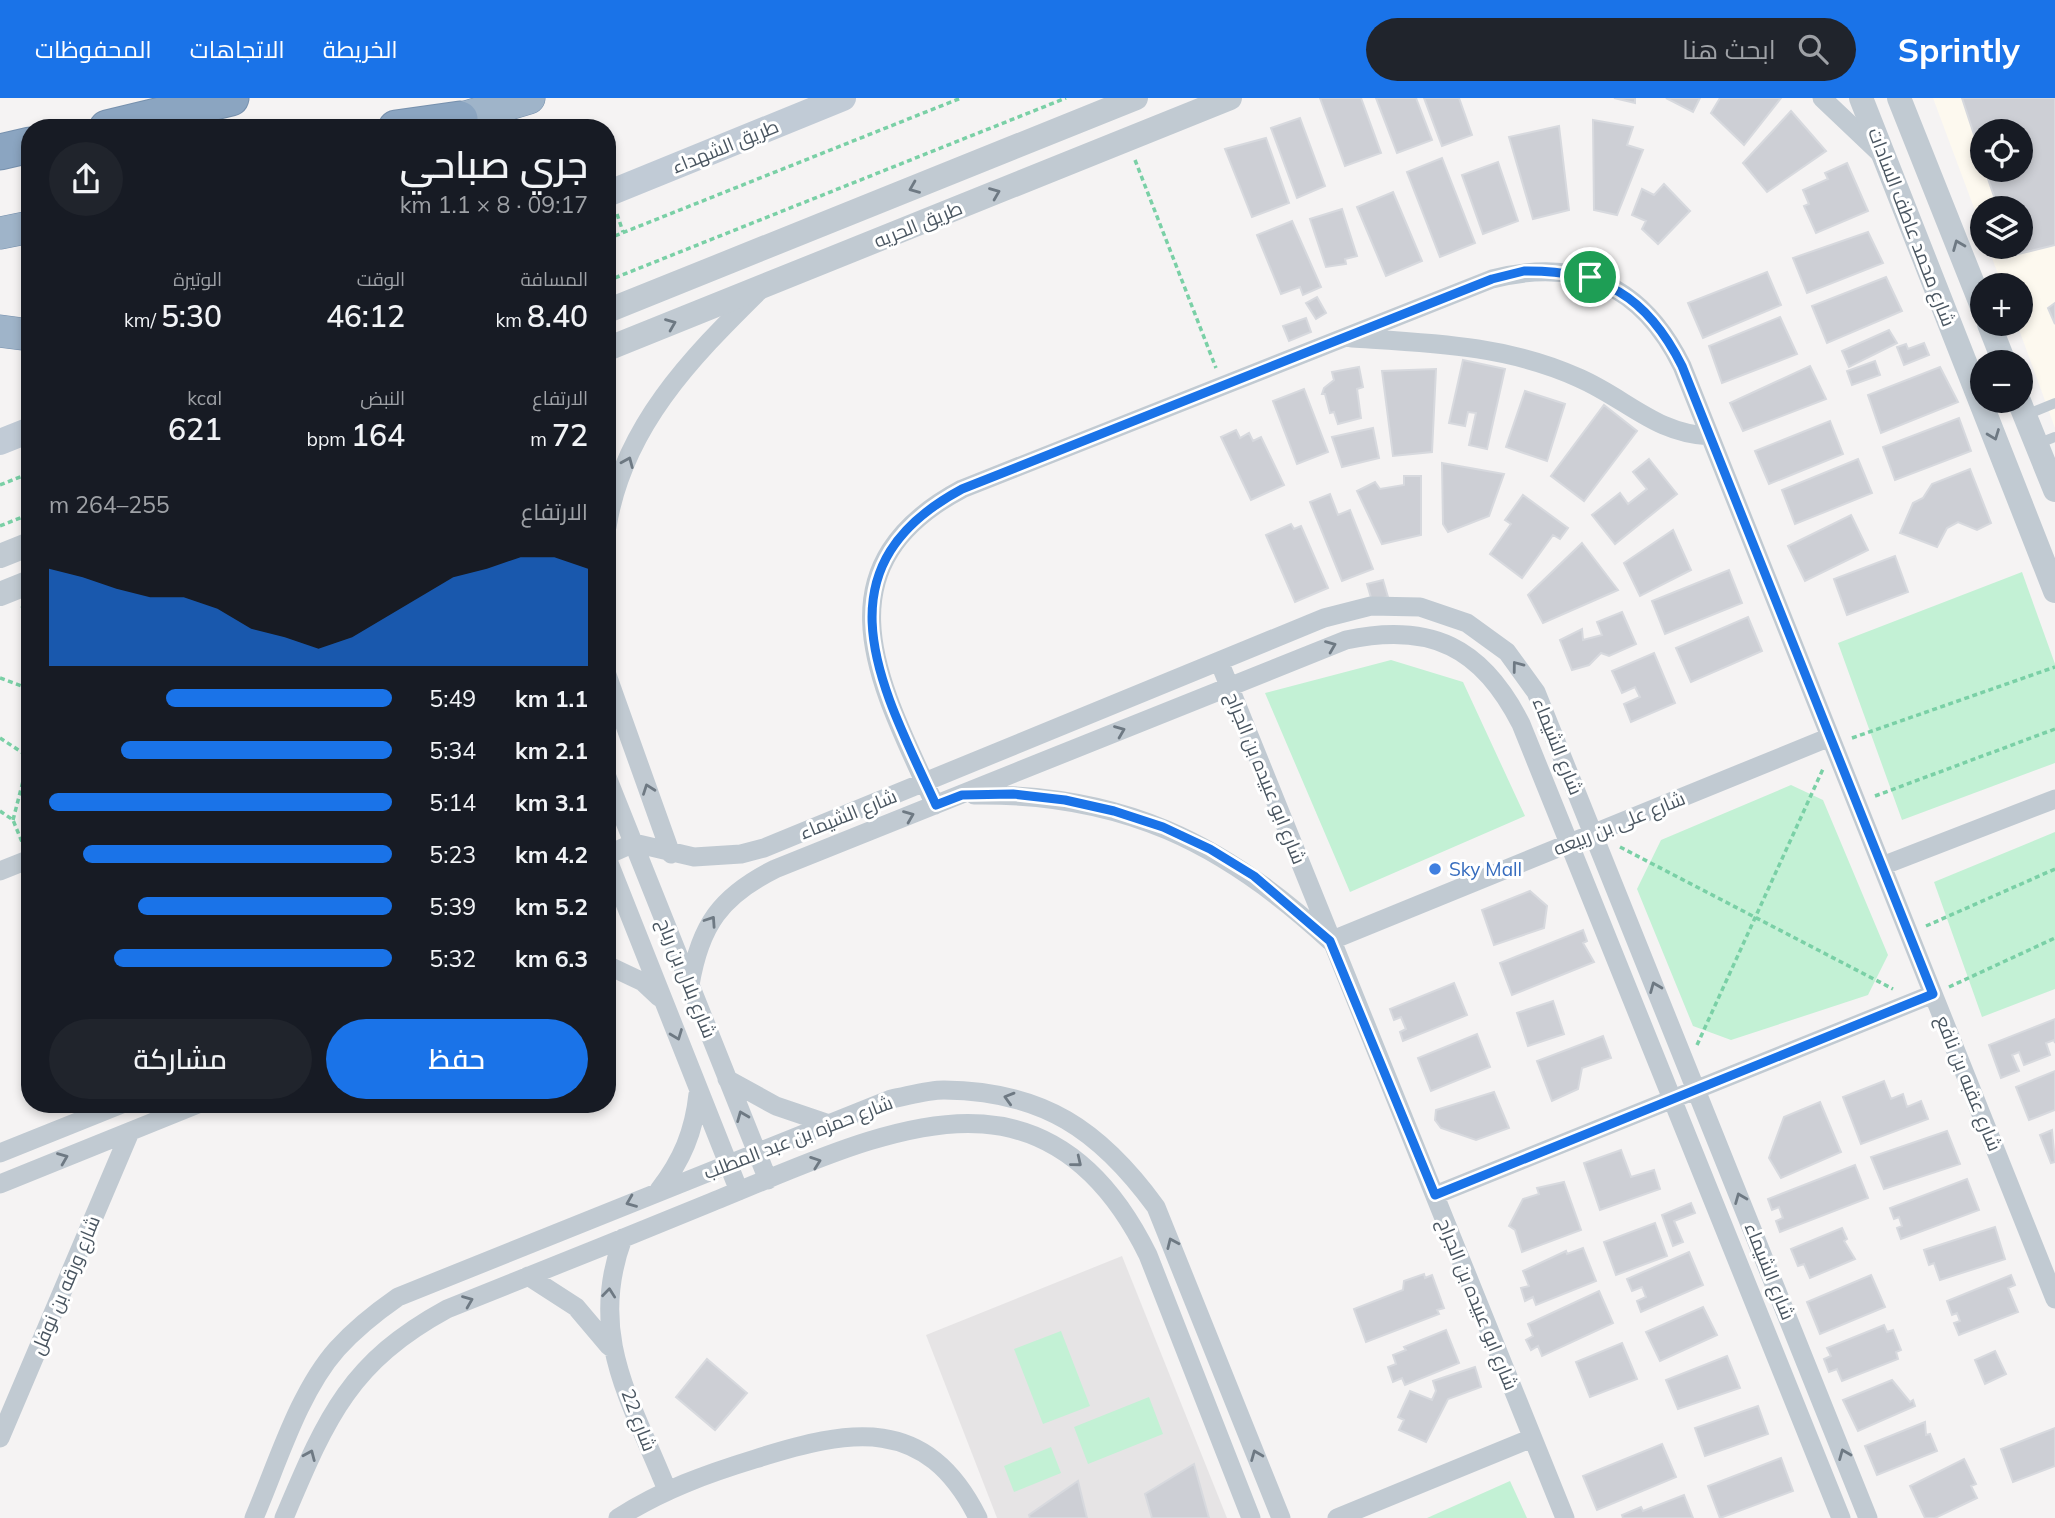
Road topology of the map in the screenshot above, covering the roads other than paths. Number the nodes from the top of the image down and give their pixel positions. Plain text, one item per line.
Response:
1 (231, 98) edge
2 (529, 98) edge
3 (844, 98) edge
4 (1136, 98) edge
5 (1230, 98) edge
6 (1822, 98) edge
7 (1861, 98) edge
8 (1899, 98) edge
9 (144, 119) edge
10 (459, 119) edge
11 (1072, 124) junction
12 (1085, 156) junction
13 (1885, 158) junction
14 (616, 190) edge
15 (21, 230) edge
16 (0, 233) edge
17 (750, 254) junction
18 (1970, 276) edge
19 (764, 286) junction
20 (616, 307) edge
21 (0, 331) edge
22 (21, 334) edge
23 (1344, 338) junction
24 (616, 345) edge
25 (2055, 403) edge
26 (2033, 406) edge
27 (2026, 413) edge
28 (21, 434) edge
29 (1710, 436) junction
30 (2046, 441) edge
31 (0, 442) edge
32 (2055, 490) edge
33 (616, 496) edge
34 (21, 548) edge
35 (0, 556) edge
36 (21, 586) edge
37 (2055, 591) edge
38 (0, 594) edge
39 (1219, 661) junction
40 (1230, 687) junction
41 (616, 700) edge
42 (1832, 741) junction
43 (925, 782) junction
44 (962, 795) junction
45 (616, 799) edge
46 (2055, 799) edge
47 (936, 805) junction
48 (1594, 833) junction
49 (634, 843) junction
50 (1569, 843) junction
51 (616, 852) edge
52 (671, 853) junction
53 (21, 862) edge
54 (1882, 866) junction
55 (0, 871) edge
56 (616, 879) edge
57 (1330, 941) junction
58 (616, 969) edge
59 (690, 985) junction
60 (1925, 998) junction
61 (665, 1003) junction
62 (727, 1079) junction
63 (1696, 1088) junction
64 (698, 1089) junction
65 (1672, 1098) junction
66 (100, 1113) edge
67 (176, 1113) edge
68 (829, 1124) junction
69 (130, 1132) junction
70 (0, 1153) edge
71 (757, 1153) junction
72 (728, 1164) junction
73 (768, 1180) junction
74 (0, 1184) edge
75 (739, 1191) junction
76 (657, 1192) junction
77 (1435, 1195) junction
78 (623, 1238) junction
79 (528, 1276) junction
80 (2055, 1299) edge
81 (612, 1350) junction
82 (0, 1438) edge
83 (1532, 1438) junction
84 (667, 1490) junction
85 (254, 1518) edge
86 (284, 1518) edge
87 (618, 1518) edge
88 (978, 1518) edge
89 (1251, 1518) edge
90 (1281, 1518) edge
91 (1337, 1518) edge
92 (1564, 1518) edge
93 (1841, 1518) edge
94 (1868, 1518) edge

1 - 9 highway
2 - 10 highway
3 - 14 main road, طريق الشهداء
4 - 11 street, طريق الحريه
5 - 12 street, طريق الحريه
6 - 13 street
7 - 13 street, شارع محمد عاطف السادات
18 -> 8 street, شارع محمد عاطف السادات
11 - 12 street
11 -> 17 street, طريق الحريه
19 -> 12 street, طريق الحريه
13 -> 37 street, شارع محمد عاطف السادات
15 - 16 highway
17 - 19 street
17 - 20 street, طريق الحريه
24 -> 19 street, طريق الحريه
33 -> 19 street
21 - 22 highway
23 - 29 street
23 - 29 street, شارع عقبه بن نافع
23 - 43 street, شارع عقبه بن نافع
25 - 26 lane
27 - 30 street
28 - 31 main road
29 - 42 street, شارع عقبه بن نافع
30 - 32 street
34 - 35 street
36 - 38 street
39 - 40 street, شارع ابو عبيده بن الجراح
39 - 43 street, شارع الشيماء
48 -> 39 street, شارع الشيماء
44 -> 40 street, شارع الشيماء
40 -> 50 street, شارع الشيماء
40 - 57 street, شارع ابو عبيده بن الجراح
52 -> 41 street
42 - 48 street, شارع على بن ربيعه
42 - 54 street, شارع عقبه بن نافع
43 - 47 street, شارع عقبه بن نافع
43 - 52 street, شارع الشيماء
44 - 47 street, شارع الشيماء
44 - 57 street
45 - 49 street, شارع بلال بن رباح
46 - 54 street
59 -> 47 street, شارع الشيماء
48 - 50 street, شارع على بن ربيعه
63 -> 48 street, شارع الشيماء
49 - 51 street
49 - 52 street, شارع الشيماء
49 - 59 street, شارع بلال بن رباح
50 - 57 street, شارع على بن ربيعه
50 - 65 street, شارع الشيماء
53 - 55 street
54 - 60 street, شارع عقبه بن نافع
56 - 61 street, شارع بلال بن رباح
57 - 77 street, شارع ابو عبيده بن الجراح
58 - 61 street
59 - 62 street, شارع بلال بن رباح
60 - 63 street
60 - 80 street, شارع عقبه بن نافع
61 -> 64 street, شارع بلال بن رباح
62 - 68 street
71 -> 62 street, شارع بلال بن رباح
63 - 65 street
94 -> 63 street, شارع الشيماء
64 - 72 street, شارع بلال بن رباح
64 - 76 street
65 - 77 street
65 - 93 street, شارع الشيماء
66 - 70 street
67 - 69 street
68 - 71 street, شارع حمزه بن عبد المطلب
90 -> 68 street, شارع حمزه بن عبد المطلب
74 -> 69 street
69 - 82 street, شارع ورقه بن نوفل
71 - 72 street, شارع حمزه بن عبد المطلب
71 - 73 street, شارع بلال بن رباح
72 - 75 street, شارع بلال بن رباح
72 - 76 street, شارع حمزه بن عبد المطلب
73 - 75 street, شارع حمزه بن عبد المطلب
73 -> 89 street, شارع حمزه بن عبد المطلب
75 - 78 street, شارع حمزه بن عبد المطلب
76 -> 85 street, شارع حمزه بن عبد المطلب
77 - 83 street, شارع ابو عبيده بن الجراح
78 - 79 street, شارع حمزه بن عبد المطلب
81 -> 78 street, شارع 22
79 - 81 street, شارع 22
86 -> 79 street, شارع حمزه بن عبد المطلب
81 - 84 street, شارع 22
83 - 91 street
83 - 92 street, شارع ابو عبيده بن الجراح
84 - 87 street
84 - 88 street

